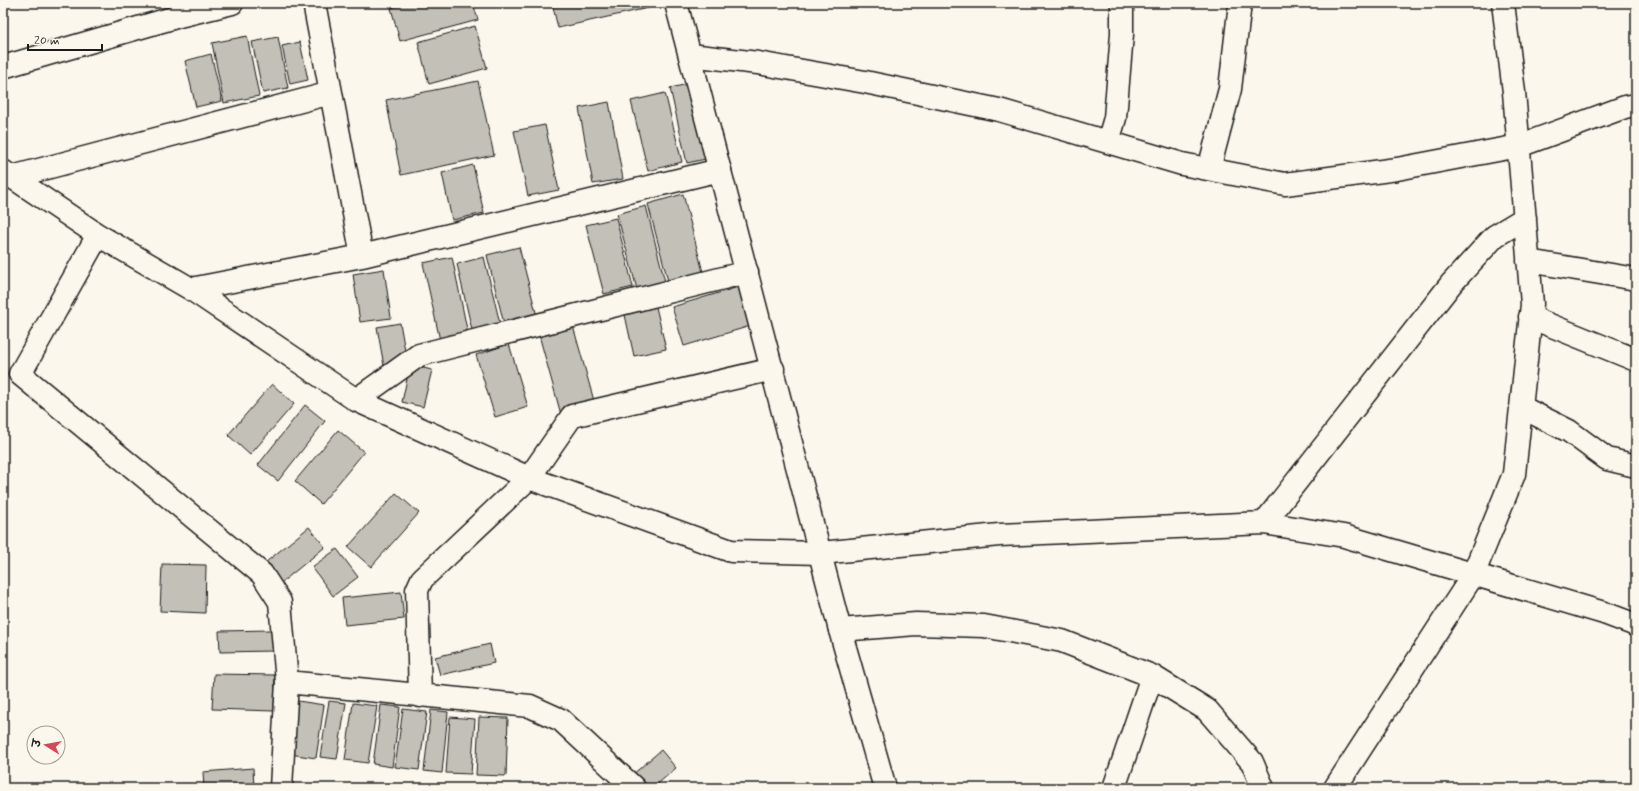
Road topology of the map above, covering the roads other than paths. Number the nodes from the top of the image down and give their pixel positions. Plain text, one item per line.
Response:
1 (232, 3) edge
2 (314, 3) edge
3 (676, 3) edge
4 (1122, 3) edge
5 (1240, 3) edge
6 (1503, 3) edge
7 (182, 9) edge
8 (690, 55) junction
9 (3, 67) edge
10 (331, 93) junction
11 (1636, 105) edge
12 (1108, 142) junction
13 (1519, 146) junction
14 (1209, 169) junction
15 (720, 170) junction
16 (7, 174) edge
17 (1525, 218) junction
18 (98, 235) junction
19 (362, 256) junction
20 (1528, 261) junction
21 (747, 272) junction
22 (1636, 279) edge
23 (191, 289) junction
24 (1530, 317) junction
25 (1636, 360) edge
26 (773, 369) junction
27 (356, 400) junction
28 (1521, 407) junction
29 (1636, 466) edge
30 (529, 478) junction
31 (1264, 523) junction
32 (821, 553) junction
33 (1473, 575) junction
34 (1636, 625) edge
35 (840, 630) junction
36 (1152, 676) junction
37 (287, 682) junction
38 (420, 696) junction
39 (281, 788) edge
40 (634, 788) edge
41 (885, 788) edge
42 (1114, 788) edge
43 (1263, 788) edge
44 (1335, 788) edge

1 - 7 street
2 - 10 street
3 - 8 street
4 - 12 street
5 - 14 street
6 - 13 street
7 - 9 street
8 - 12 street
8 - 15 street
10 - 16 street
10 - 19 street
11 - 13 street
12 - 14 street
13 - 14 street
13 - 17 street
15 - 19 street
15 - 21 street
16 - 18 street
17 - 20 street
17 - 31 street
18 - 23 street
18 - 37 street
19 - 23 street
20 - 22 street
20 - 24 street
21 - 26 street
21 - 27 street
23 - 27 street
24 - 25 street
24 - 28 street
26 - 30 street
26 - 32 street
27 - 30 street
28 - 29 street
28 - 33 street
30 - 32 street
30 - 38 street
31 - 32 street
31 - 33 street
32 - 35 street
33 - 34 street
33 - 44 street
35 - 36 street
35 - 41 street
36 - 42 street
36 - 43 street
37 - 38 street
37 - 39 street
38 - 40 street

